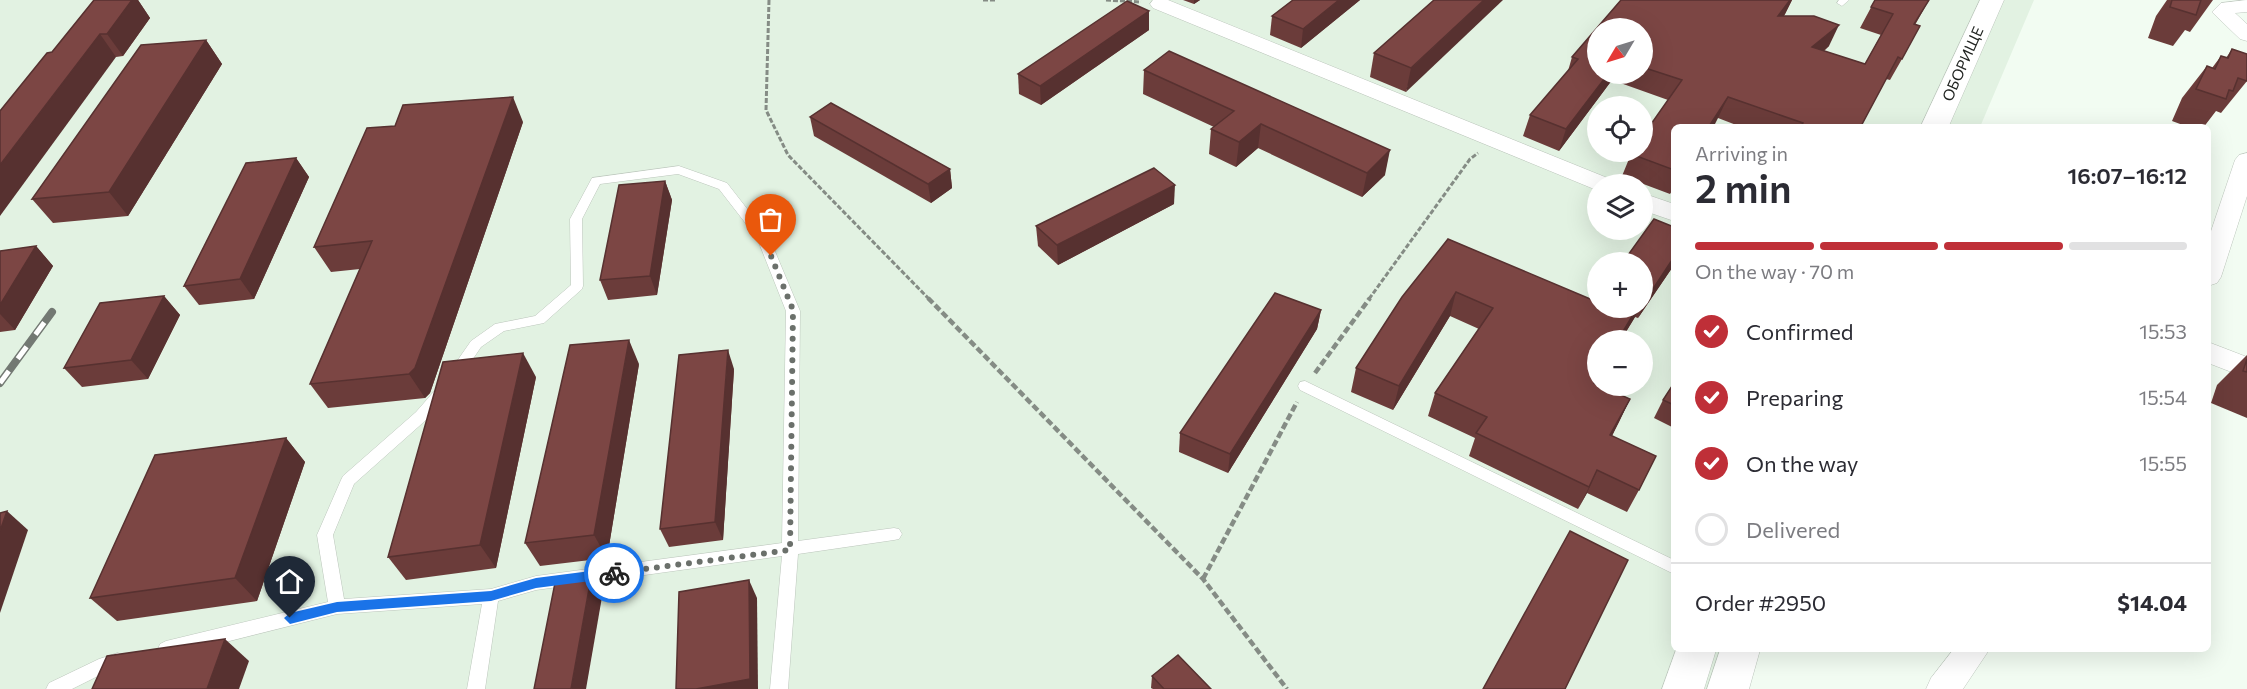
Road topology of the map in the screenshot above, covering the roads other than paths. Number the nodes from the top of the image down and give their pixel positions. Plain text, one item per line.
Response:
1 (1992, 0) edge
2 (2014, 0) edge
3 (1160, 4) road end
4 (2247, 6) edge
5 (2213, 8) junction
6 (2247, 24) edge
7 (2247, 35) edge
8 (1936, 124) edge
9 (1960, 124) edge
10 (2247, 160) edge
11 (1587, 178) edge
12 (1653, 205) edge
13 (1671, 212) edge
14 (2211, 268) edge
15 (2211, 353) edge
16 (2247, 368) edge
17 (1305, 386) road end
18 (894, 534) dead end
19 (790, 550) junction
20 (1671, 566) edge
21 (491, 596) junction
22 (337, 607) junction
23 (1695, 652) edge
24 (1739, 652) edge
25 (1971, 652) edge
26 (151, 653) edge
27 (128, 658) edge
28 (55, 689) edge
29 (476, 689) edge
30 (779, 689) edge
31 (1683, 689) edge
32 (1728, 689) edge
33 (1943, 689) edge

1 - 8 main road, ОБОРИЩЕ
2 - 9 main road, ОБОРИЩЕ
3 - 11 street
4 - 5 street
5 - 6 street
5 - 7 street
10 - 14 street
12 - 13 street
15 - 16 street
17 - 20 lane
18 - 19 lane
19 - 21 lane
19 - 22 lane
19 - 30 lane
21 - 22 lane
21 - 29 lane
22 - 26 lane
23 - 31 main road
24 - 32 main road
25 - 33 street
27 - 28 lane

